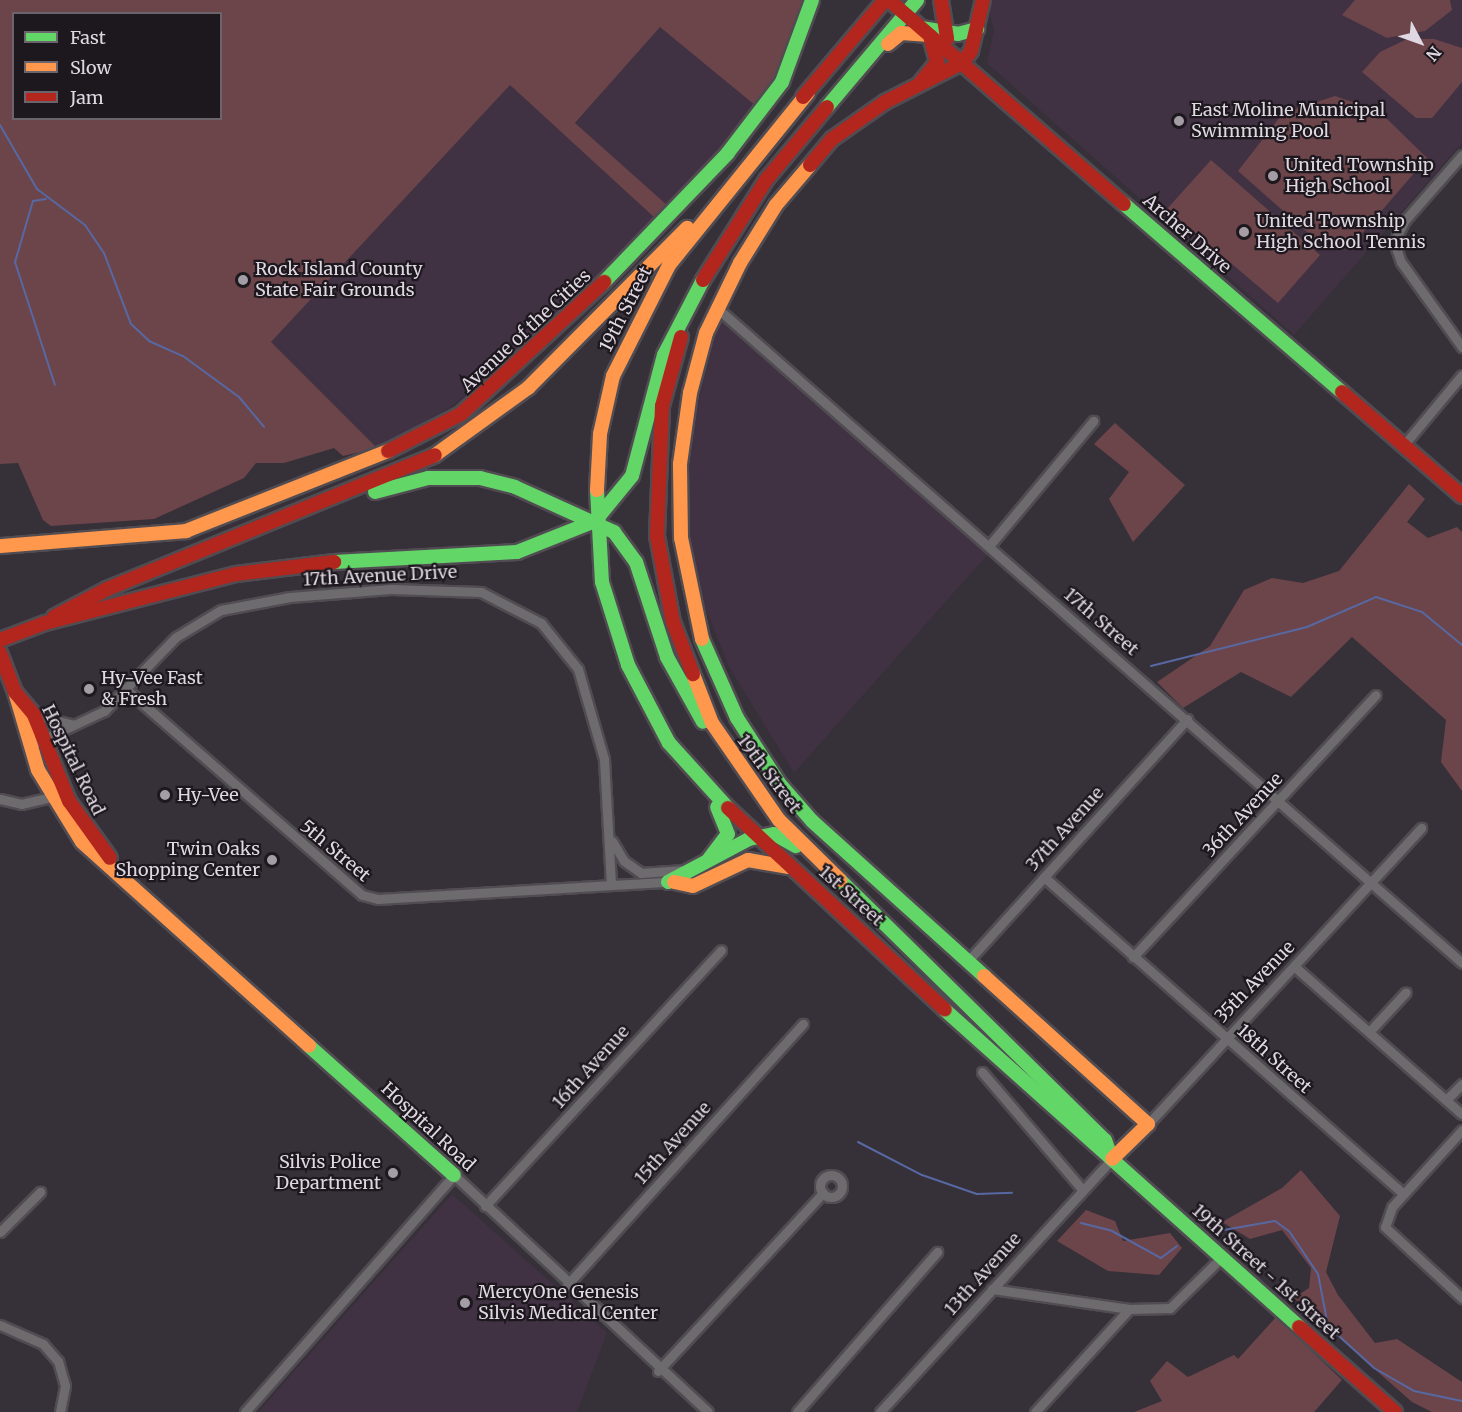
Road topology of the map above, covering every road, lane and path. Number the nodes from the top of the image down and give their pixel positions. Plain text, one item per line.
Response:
1 (812, 0) edge
2 (887, 0) edge
3 (917, 0) edge
4 (941, 0) edge
5 (983, 0) edge
6 (905, 14) junction
7 (977, 29) junction
8 (925, 31) junction
9 (945, 31) junction
10 (950, 53) junction
11 (962, 63) junction
12 (911, 90) junction
13 (808, 93) junction
14 (1462, 155) edge
15 (776, 168) junction
16 (697, 293) junction
17 (717, 308) junction
18 (1462, 347) edge
19 (1462, 375) edge
20 (1093, 421) dead end
21 (1403, 446) junction
22 (1462, 496) edge
23 (595, 521) junction
24 (271, 525) junction
25 (0, 546) edge
26 (989, 546) junction
27 (45, 623) junction
28 (612, 624) joint
29 (0, 640) edge
30 (0, 653) edge
31 (628, 665) junction
32 (127, 690) junction
33 (15, 692) junction
34 (1376, 695) dead end
35 (33, 715) junction
36 (1187, 719) junction
37 (77, 725) junction
38 (37, 743) junction
39 (743, 773) junction
40 (52, 797) junction
41 (760, 797) junction
42 (0, 799) edge
43 (1280, 800) junction
44 (1421, 828) dead end
45 (609, 835) junction
46 (758, 837) junction
47 (697, 869) junction
48 (796, 871) junction
49 (119, 873) junction
50 (1044, 877) junction
51 (671, 882) junction
52 (1372, 884) junction
53 (611, 885) junction
54 (896, 930) junction
55 (721, 950) dead end
56 (1134, 957) junction
57 (967, 962) junction
58 (1462, 963) edge
59 (1294, 967) junction
60 (1406, 992) dead end
61 (803, 1024) dead end
62 (1369, 1032) junction
63 (1226, 1038) junction
64 (982, 1072) dead end
65 (1462, 1084) edge
66 (1446, 1100) junction
67 (1462, 1114) edge
68 (1148, 1124) junction
69 (1462, 1130) edge
70 (1112, 1159) junction
71 (454, 1175) junction
72 (1082, 1189) junction
73 (40, 1192) dead end
74 (824, 1193) dead end
75 (1403, 1193) junction
76 (485, 1206) junction
77 (0, 1232) edge
78 (937, 1252) dead end
79 (1223, 1256) junction
80 (567, 1285) junction
81 (992, 1288) junction
82 (1462, 1298) edge
83 (1129, 1309) junction
84 (0, 1325) edge
85 (658, 1371) junction
86 (60, 1412) edge
87 (245, 1412) edge
88 (708, 1412) edge
89 (797, 1412) edge
90 (880, 1412) edge
91 (1035, 1412) edge
92 (1395, 1412) edge

1 - 25 main road, Avenue of the Cities
2 - 6 main road, Archer Drive
2 - 13 main road
3 - 6 main road
4 - 9 main road
5 - 7 main road
6 - 8 main road, Archer Drive
6 - 15 main road
7 - 9 main road
7 - 11 main road
8 - 9 main road
8 - 10 main road, Archer Drive
8 - 12 main road
8 - 15 main road
9 - 10 main road
10 - 11 main road, Archer Drive
11 - 12 main road
11 - 21 main road, Archer Drive
12 - 17 main road
13 - 23 main road, 19th Street
13 - 24 main road
14 - 18 street
15 - 16 main road
16 - 23 main road
16 - 39 main road, 19th Street
17 - 26 street, 17th Street
17 - 57 main road, 19th Street
19 - 21 street
20 - 26 street
21 - 22 main road, Archer Drive
23 - 24 main road
23 - 27 main road
23 - 28 main road, 19th Street
23 - 39 main road
24 - 27 main road
26 - 36 street, 17th Street
27 - 29 main road
28 - 31 main road, 1st Street
30 - 33 main road, Hospital Road
31 - 46 main road, 1st Street
31 - 47 main road
32 - 37 street, 17th Avenue Drive
32 - 45 street, 17th Avenue Drive
32 - 53 street, 5th Street
33 - 35 main road, Hospital Road
33 - 38 main road, Hospital Road
34 - 43 street, 36th Avenue
35 - 37 street
35 - 38 main road, Hospital Road
36 - 43 street, 17th Street
36 - 50 street, 37th Avenue
37 - 38 street, 17th Avenue Drive
38 - 40 main road, Hospital Road
38 - 49 main road, Hospital Road
39 - 41 main road, 19th Street
40 - 42 street
40 - 49 main road, Hospital Road
41 - 46 main road
41 - 54 main road, 19th Street
43 - 52 street, 17th Street
43 - 56 street, 36th Avenue
44 - 52 street, 35th Avenue
45 - 47 street
45 - 53 street, 17th Avenue Drive
46 - 47 main road
46 - 48 main road, 1st Street
46 - 51 main road
46 - 54 main road
47 - 51 main road
48 - 51 main road
48 - 70 main road, 1st Street
49 - 71 main road, Hospital Road
50 - 56 street, 18th Street
50 - 57 street, 37th Avenue
51 - 53 street
52 - 58 street, 17th Street
52 - 59 street, 35th Avenue
54 - 70 main road, 19th Street
55 - 76 street, 16th Avenue
56 - 63 street, 18th Street
57 - 68 main road, 19th Street
59 - 62 street
59 - 63 street, 35th Avenue
60 - 62 street
61 - 80 street, 15th Avenue
62 - 66 street
63 - 68 street, 35th Avenue
63 - 75 street, 18th Street
64 - 72 street
65 - 66 street
66 - 67 street
68 - 70 main road, 35th Avenue
69 - 75 street
70 - 72 street, 13th Avenue
70 - 79 main road, 19th Street - 1st Street
71 - 76 street, Hospital Road
71 - 87 street
72 - 81 street, 13th Avenue
73 - 77 street
74 - 85 street
75 - 82 street
76 - 80 street, Hospital Road
78 - 89 street
79 - 83 street
79 - 92 main road, 19th Street - 1st Street
80 - 85 street, Hospital Road
81 - 83 street
81 - 90 street, 13th Avenue
83 - 91 street
84 - 86 street
85 - 88 street, Hospital Road

